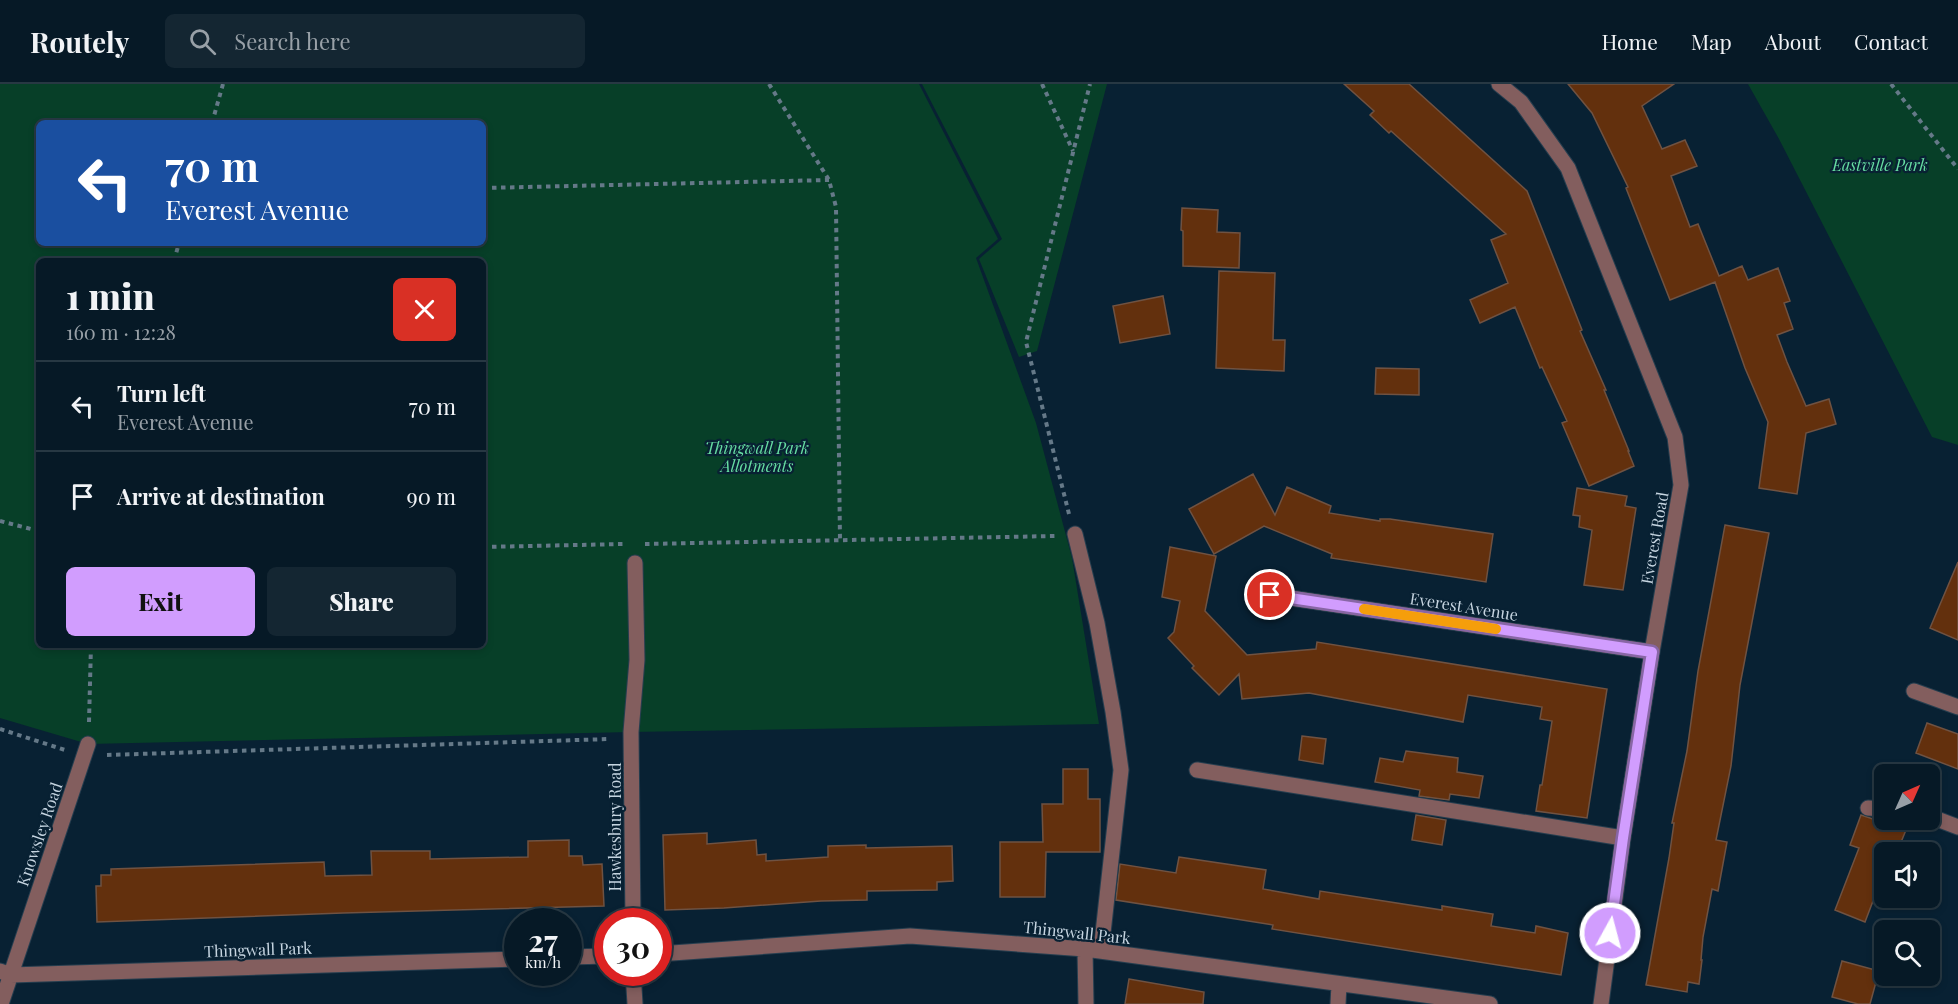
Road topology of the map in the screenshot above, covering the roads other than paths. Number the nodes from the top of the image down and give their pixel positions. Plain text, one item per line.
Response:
1 (1499, 84) edge
2 (1075, 534) road end
3 (635, 563) dead end
4 (1270, 595) dead end
5 (1652, 652) junction
6 (1914, 691) dead end
7 (1958, 707) edge
8 (86, 750) road end
9 (1197, 770) dead end
10 (1868, 808) dead end
11 (1874, 808) edge
12 (1940, 820) edge
13 (1958, 827) edge
14 (1623, 838) junction
15 (633, 908) edge
16 (1085, 949) junction
17 (1101, 951) junction
18 (672, 953) edge
19 (504, 959) edge
20 (5, 973) edge
21 (1339, 984) junction
22 (634, 986) edge
23 (1, 1004) edge
24 (635, 1004) edge
25 (1086, 1004) edge
26 (1338, 1004) edge
27 (1490, 1004) edge
28 (1601, 1004) edge

1 - 5 street, Everest Road
2 - 17 street
3 - 15 street, Hawkesbury Road
4 - 5 street, Everest Avenue
5 - 14 street, Everest Road
6 - 7 street
8 - 20 street, Knowsley Road
9 - 14 street
10 - 11 street
12 - 13 street
14 - 28 street, Everest Road
16 - 17 street, Thingwall Park
16 - 18 street, Thingwall Park
16 - 25 street
17 - 21 street, Thingwall Park
19 - 20 street, Thingwall Park
20 - 23 street, Knowsley Road
21 - 26 street
21 - 27 street, Thingwall Park
22 - 24 street

